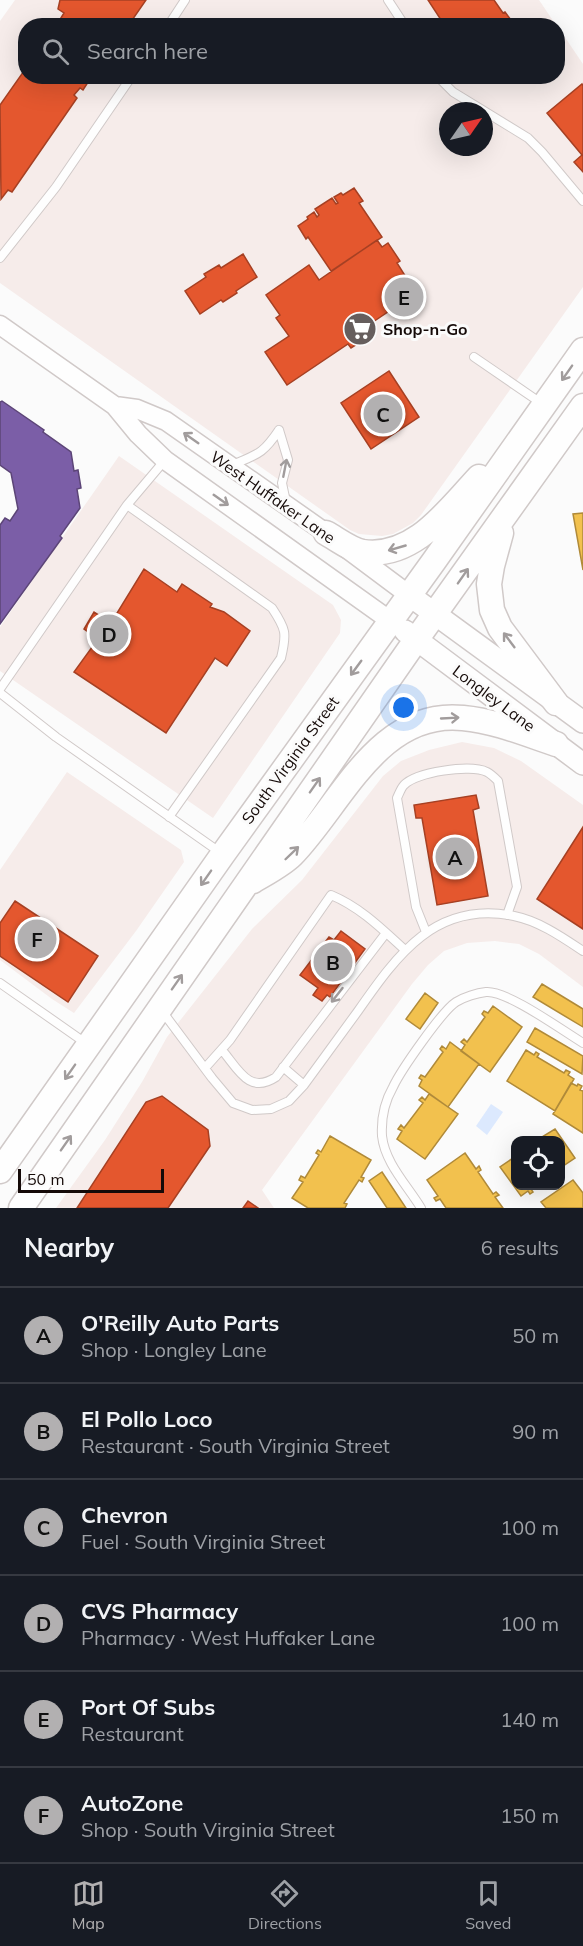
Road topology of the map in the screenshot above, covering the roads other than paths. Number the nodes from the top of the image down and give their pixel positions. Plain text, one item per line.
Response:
1 (185, 0) edge
2 (388, 0) edge
3 (173, 18) edge
4 (400, 18) edge
5 (127, 84) edge
6 (445, 84) edge
7 (469, 102) edge
8 (493, 117) edge
9 (583, 201) edge
10 (0, 258) edge
11 (0, 325) edge
12 (583, 350) edge
13 (474, 357) dead end
14 (115, 406) junction
15 (583, 406) edge
16 (538, 415) junction
17 (165, 460) junction
18 (230, 466) junction
19 (127, 505) junction
20 (287, 506) junction
21 (507, 514) junction
22 (326, 533) junction
23 (423, 605) junction
24 (404, 630) junction
25 (0, 689) edge
26 (0, 693) edge
27 (556, 703) junction
28 (583, 722) edge
29 (556, 744) junction
30 (583, 764) edge
31 (169, 817) junction
32 (223, 854) junction
33 (244, 887) junction
34 (507, 915) junction
35 (426, 932) junction
36 (386, 933) junction
37 (165, 936) junction
38 (405, 950) junction
39 (583, 951) edge
40 (0, 983) edge
41 (160, 1007) junction
42 (583, 1042) edge
43 (88, 1045) junction
44 (222, 1050) junction
45 (283, 1067) junction
46 (205, 1068) junction
47 (304, 1085) junction
48 (2, 1165) edge
49 (21, 1208) edge
50 (421, 1208) edge

1 - 3 lane
2 - 4 lane
5 - 10 lane
6 - 7 lane
8 - 9 lane
11 - 14 street, West Huffaker Lane
12 -> 16 main road, South Virginia Street
13 - 16 lane
14 - 17 street, West Huffaker Lane
18 -> 14 street, West Huffaker Lane
15 - 21 main road, South Virginia Street
16 -> 22 main road
16 - 23 main road, South Virginia Street
17 - 19 lane
17 -> 24 street, West Huffaker Lane
18 - 20 street, West Huffaker Lane
20 -> 18 lane
19 - 25 lane
19 - 31 lane
20 - 22 street, West Huffaker Lane
23 -> 21 main road, South Virginia Street
27 -> 21 main road
22 - 23 street, West Huffaker Lane
23 - 24 main road, South Virginia Street
23 - 24 main road, South Virginia Street
23 - 27 main road, Longley Lane
24 - 29 main road, Longley Lane
24 -> 32 main road, South Virginia Street
33 -> 24 main road, South Virginia Street
26 - 31 lane
27 - 28 main road, Longley Lane
29 - 30 main road, Longley Lane
33 -> 29 main road
31 - 32 lane
32 -> 37 main road, South Virginia Street
41 -> 33 main road, South Virginia Street
34 - 35 lane
34 - 35 lane
34 - 39 lane
35 - 38 lane
36 - 38 lane
36 - 44 lane
36 -> 45 lane
37 - 41 main road
37 - 43 main road, South Virginia Street
38 - 47 lane
40 - 43 lane
41 - 46 lane
49 -> 41 main road, South Virginia Street
42 - 50 lane
43 -> 48 main road, South Virginia Street
44 - 45 lane
44 - 46 lane
45 - 47 lane
46 - 47 lane

